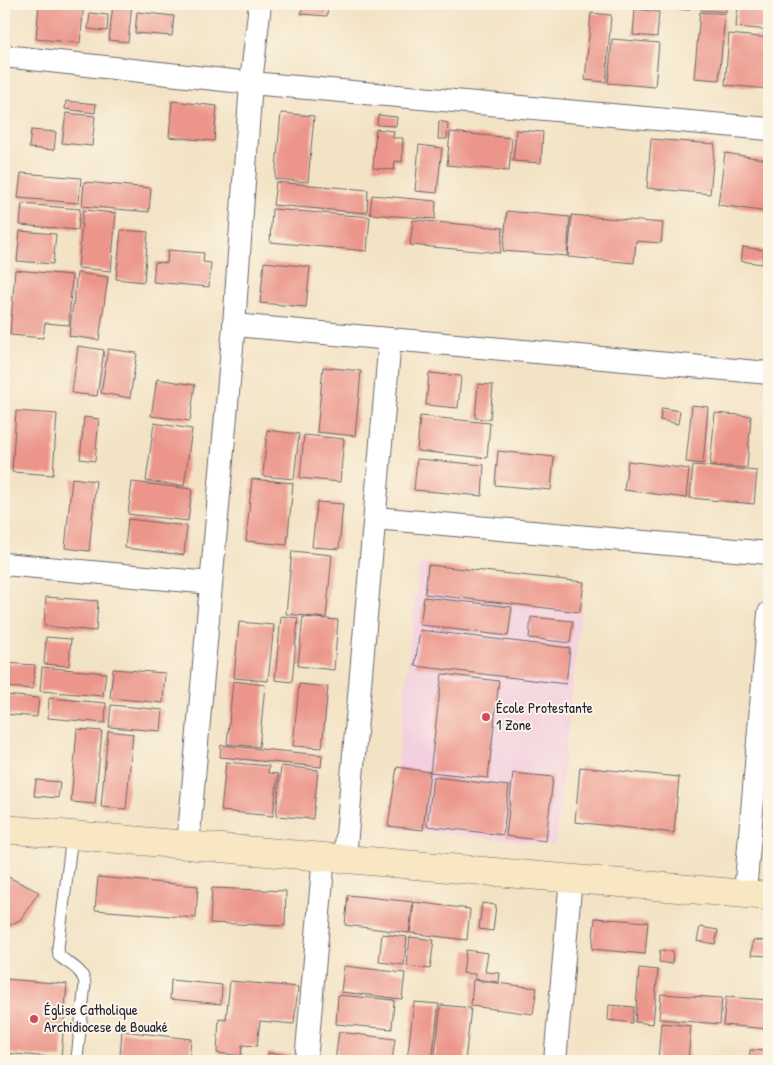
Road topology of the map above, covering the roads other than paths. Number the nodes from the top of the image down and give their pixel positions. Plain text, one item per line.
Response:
1 (260, 4) edge
2 (4, 56) edge
3 (251, 83) junction
4 (769, 129) edge
5 (234, 325) junction
6 (390, 339) junction
7 (769, 373) edge
8 (374, 518) junction
9 (769, 553) edge
10 (4, 564) edge
11 (211, 583) junction
12 (769, 625) edge
13 (4, 829) edge
14 (72, 836) junction
15 (188, 845) junction
16 (335, 857) junction
17 (571, 878) junction
18 (757, 895) edge
19 (77, 1058) dead end
20 (306, 1061) edge
21 (554, 1061) edge

1 - 3 street
2 - 3 street
3 - 4 street
3 - 5 street
5 - 6 street
5 - 11 street
6 - 7 street
6 - 8 street
8 - 9 street
8 - 16 street
10 - 11 street
11 - 15 street
12 - 18 street
13 - 14 street
14 - 15 street
14 - 19 lane
15 - 16 street
16 - 17 street
16 - 20 street
17 - 18 street
17 - 21 street

